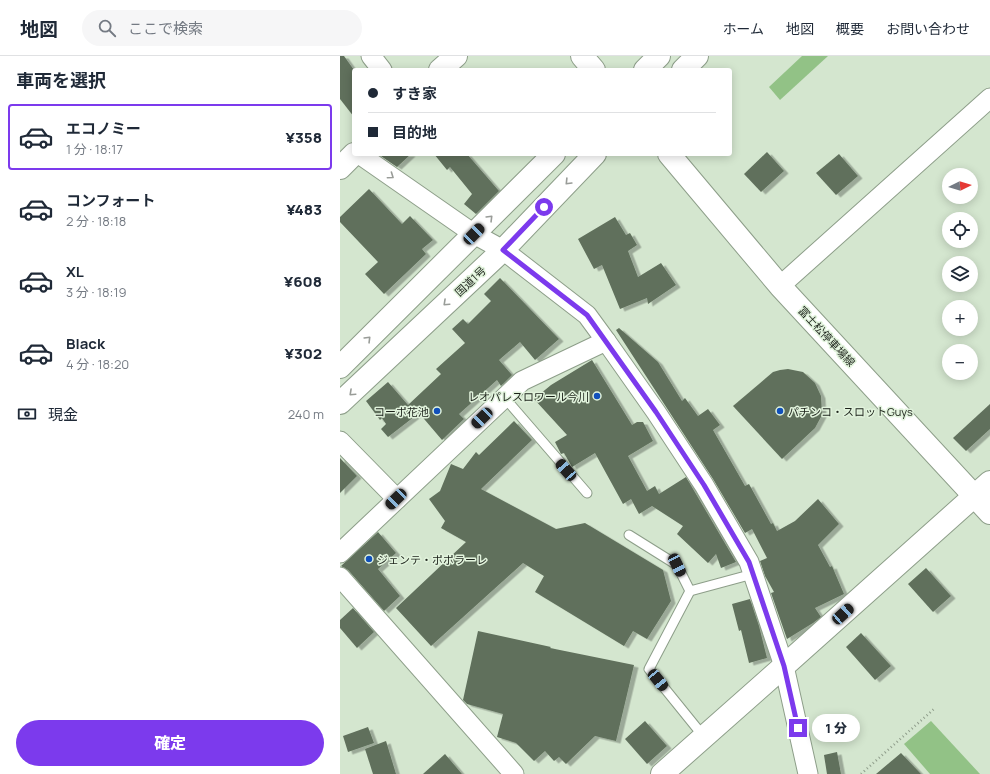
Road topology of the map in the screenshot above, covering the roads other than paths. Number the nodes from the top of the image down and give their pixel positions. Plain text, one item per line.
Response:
1 (371, 56) edge
2 (456, 56) edge
3 (582, 56) edge
4 (659, 56) edge
5 (697, 56) edge
6 (380, 68) edge
7 (442, 68) edge
8 (592, 68) edge
9 (646, 68) edge
10 (685, 68) edge
11 (990, 98) edge
12 (352, 156) edge
13 (362, 156) edge
14 (552, 156) edge
15 (593, 156) edge
16 (671, 156) edge
17 (340, 168) edge
18 (474, 234) junction
19 (503, 250) junction
20 (780, 286) junction
21 (606, 341) junction
22 (340, 367) edge
23 (504, 397) junction
24 (340, 403) edge
25 (340, 441) edge
26 (982, 489) edge
27 (587, 494) dead end
28 (396, 499) junction
29 (990, 513) edge
30 (629, 535) dead end
31 (340, 553) edge
32 (753, 574) junction
33 (340, 577) edge
34 (690, 591) junction
35 (784, 666) junction
36 (704, 737) junction
37 (510, 773) edge
38 (662, 774) edge
39 (808, 774) edge

1 - 6 street
2 - 7 main road
3 - 8 main road
4 - 9 main road
5 - 10 main road
11 - 20 street
12 - 17 main road
13 -> 18 street
18 -> 14 main road
15 -> 19 main road, 国道1号
16 - 20 main road, 富士松停車場線
18 - 19 street
22 -> 18 main road
19 - 21 street
19 -> 24 main road, 国道1号
20 - 26 main road, 富士松停車場線
21 - 23 street
21 - 32 street
23 - 27 lane
23 - 28 street
25 - 28 street
26 - 29 main road, 富士松停車場線
26 - 35 main road
28 - 31 street
30 - 34 lane
32 - 34 lane
32 - 35 street
33 - 37 street
34 - 36 lane
35 - 36 main road
35 - 39 street
36 - 38 main road

